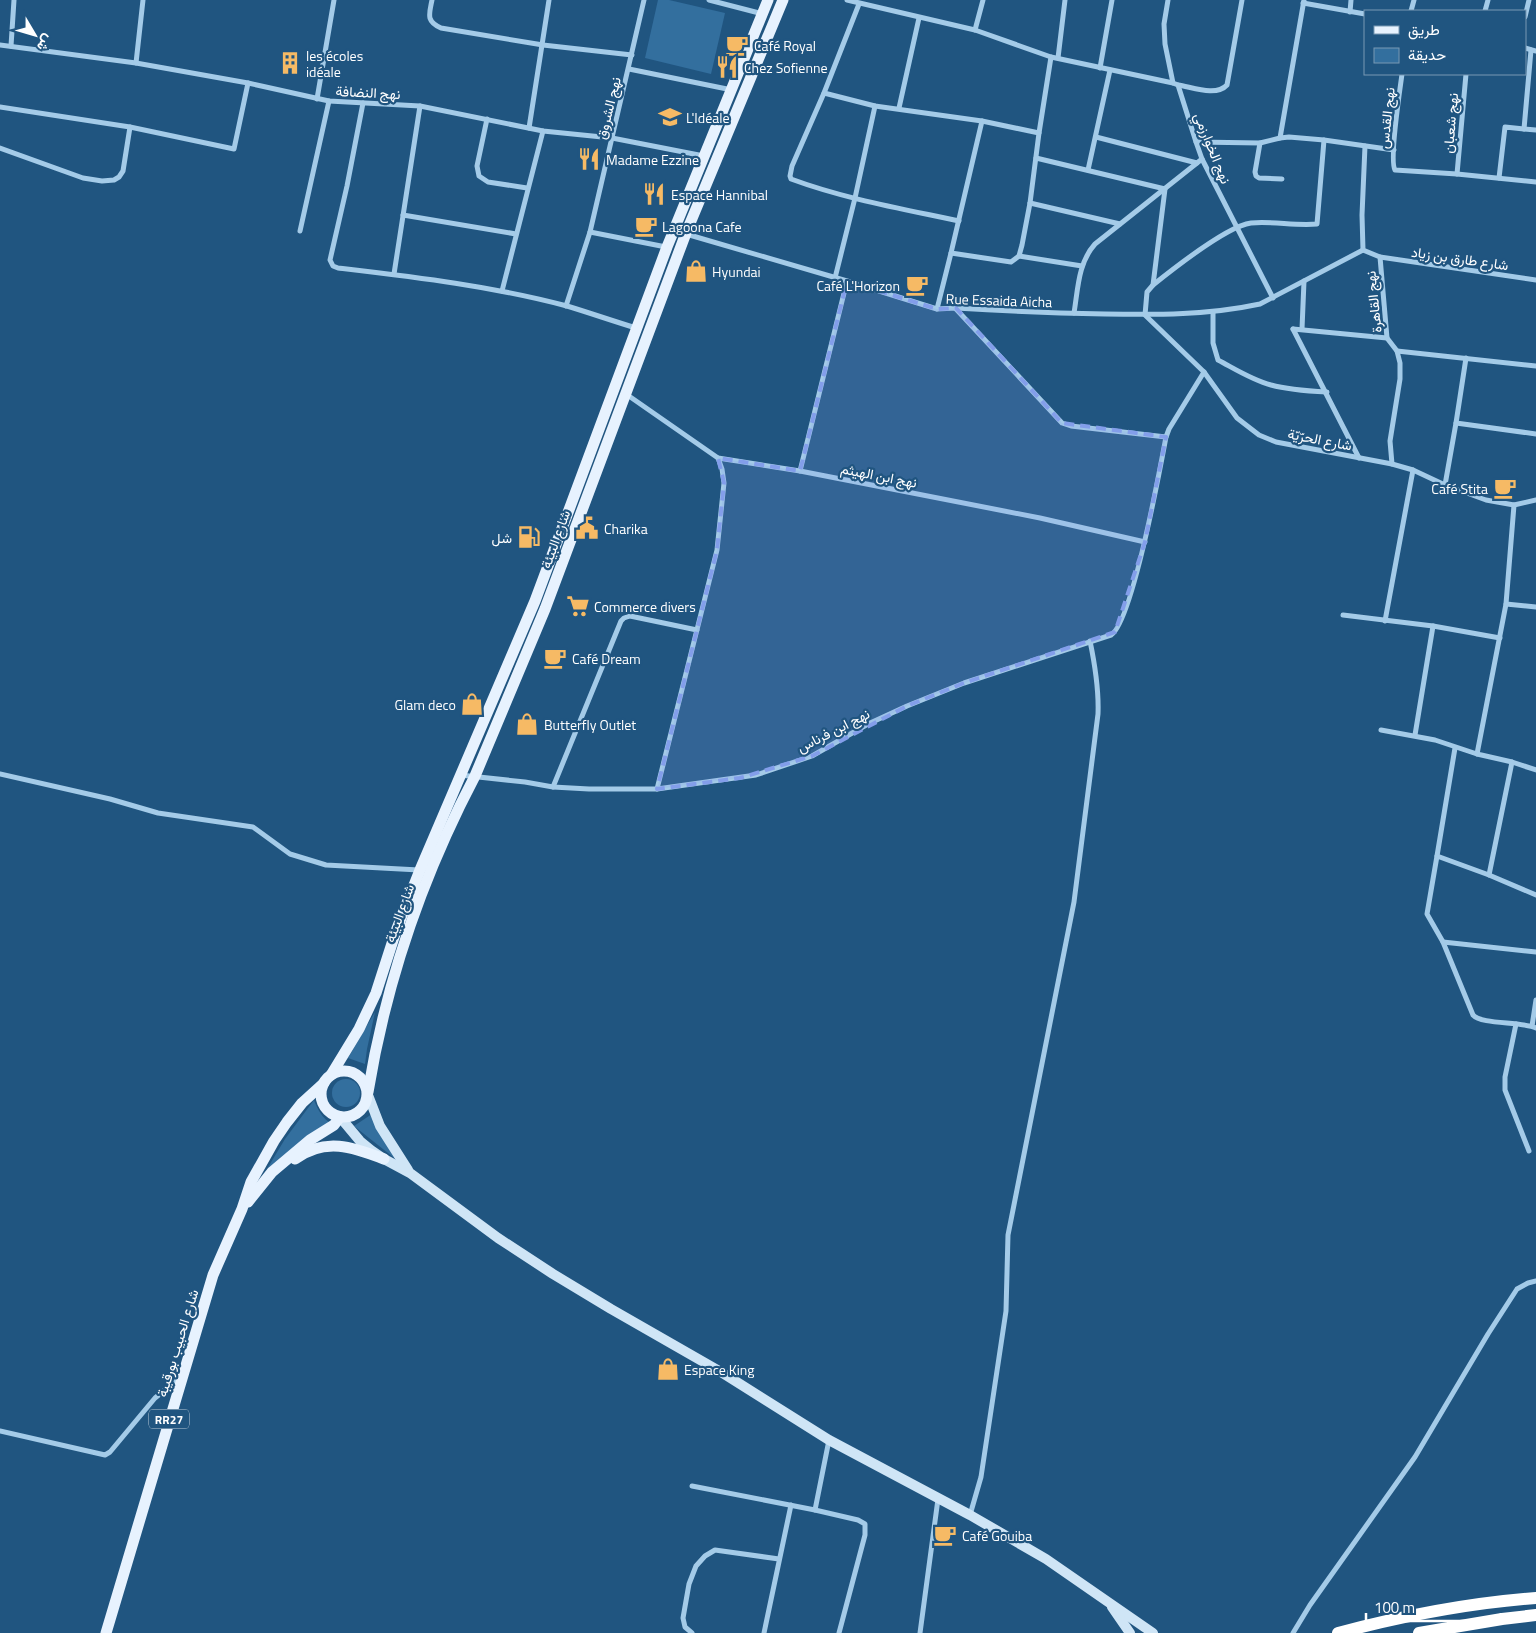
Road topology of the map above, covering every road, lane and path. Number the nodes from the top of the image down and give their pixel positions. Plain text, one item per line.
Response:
1 (14, 0) edge
2 (143, 0) edge
3 (334, 0) edge
4 (432, 0) edge
5 (549, 0) edge
6 (644, 0) edge
7 (709, 0) edge
8 (768, 0) edge
9 (782, 0) edge
10 (847, 0) edge
11 (983, 0) edge
12 (1063, 0) edge
13 (1112, 0) edge
14 (1168, 0) edge
15 (1242, 0) edge
16 (1351, 0) edge
17 (1529, 0) edge
18 (1304, 2) edge
19 (859, 4) junction
20 (1350, 12) junction
21 (1526, 13) edge
22 (763, 14) junction
23 (1364, 14) edge
24 (919, 18) junction
25 (975, 30) junction
26 (0, 45) edge
27 (542, 45) junction
28 (11, 46) junction
29 (1534, 50) edge
30 (632, 55) junction
31 (1051, 57) junction
32 (1058, 58) junction
33 (136, 63) junction
34 (1100, 68) junction
35 (629, 69) junction
36 (1110, 70) junction
37 (1402, 75) edge
38 (1466, 75) edge
39 (248, 83) junction
40 (1176, 84) junction
41 (732, 90) junction
42 (824, 93) junction
43 (317, 99) junction
44 (329, 102) junction
45 (363, 103) junction
46 (420, 106) junction
47 (875, 106) junction
48 (0, 107) edge
49 (899, 108) junction
50 (487, 119) junction
51 (982, 122) junction
52 (130, 127) junction
53 (529, 128) junction
54 (1524, 129) junction
55 (1536, 130) edge
56 (543, 131) junction
57 (1039, 132) junction
58 (1096, 137) junction
59 (612, 138) junction
60 (1280, 138) junction
61 (1324, 140) junction
62 (1196, 142) junction
63 (1260, 143) junction
64 (1366, 146) junction
65 (0, 148) edge
66 (1394, 150) junction
67 (704, 156) junction
68 (1036, 158) junction
69 (1202, 159) junction
70 (1197, 163) junction
71 (1088, 170) junction
72 (1456, 174) junction
73 (1500, 178) junction
74 (1282, 179) dead end
75 (1536, 182) edge
76 (527, 188) junction
77 (1165, 189) junction
78 (855, 198) junction
79 (1030, 203) junction
80 (403, 215) junction
81 (959, 221) junction
82 (1120, 224) junction
83 (1236, 228) junction
84 (300, 231) dead end
85 (674, 231) junction
86 (590, 232) junction
87 (686, 233) junction
88 (516, 234) junction
89 (667, 247) junction
90 (1363, 250) junction
91 (951, 253) junction
92 (1019, 256) junction
93 (1380, 257) junction
94 (1082, 266) junction
95 (394, 274) junction
96 (835, 278) junction
97 (847, 280) junction
98 (1536, 280) edge
99 (1304, 281) junction
100 (1153, 285) junction
101 (502, 291) junction
102 (1273, 298) junction
103 (566, 306) junction
104 (956, 308) junction
105 (937, 309) junction
106 (1213, 312) junction
107 (1074, 313) junction
108 (1145, 315) junction
109 (637, 328) junction
110 (1302, 329) junction
111 (1388, 338) junction
112 (1397, 351) junction
113 (1466, 358) junction
114 (1536, 366) edge
115 (1204, 372) junction
116 (1326, 392) junction
117 (626, 394) junction
118 (1456, 422) junction
119 (1536, 434) edge
120 (1166, 437) junction
121 (718, 458) junction
122 (1359, 458) junction
123 (1392, 464) junction
124 (1413, 470) junction
125 (800, 472) junction
126 (1445, 485) junction
127 (1536, 500) edge
128 (1514, 505) junction
129 (1145, 542) junction
130 (1506, 604) junction
131 (1536, 607) edge
132 (1342, 615) dead end
133 (1385, 621) junction
134 (1433, 626) junction
135 (697, 630) junction
136 (1500, 638) junction
137 (1090, 641) junction
138 (1381, 730) dead end
139 (1415, 735) junction
140 (1455, 748) junction
141 (1477, 754) junction
142 (1512, 762) junction
143 (1536, 770) edge
144 (0, 774) edge
145 (460, 775) junction
146 (474, 776) junction
147 (553, 787) junction
148 (657, 790) junction
149 (1437, 856) junction
150 (420, 870) junction
151 (1489, 874) junction
152 (1536, 895) edge
153 (1443, 942) junction
154 (1536, 952) edge
155 (1536, 1000) edge
156 (1516, 1024) junction
157 (1534, 1027) edge
158 (327, 1079) junction
159 (368, 1093) junction
160 (340, 1117) junction
161 (1528, 1151) dead end
162 (384, 1159) junction
163 (410, 1173) junction
164 (262, 1185) junction
165 (242, 1209) junction
166 (1536, 1281) edge
167 (182, 1376) junction
168 (0, 1431) edge
169 (829, 1440) junction
170 (692, 1486) dead end
171 (938, 1499) junction
172 (791, 1505) junction
173 (815, 1510) junction
174 (970, 1515) junction
175 (779, 1559) junction
176 (1536, 1598) edge
177 (1109, 1602) junction
178 (1536, 1615) edge
179 (106, 1633) edge
180 (692, 1633) edge
181 (764, 1633) edge
182 (839, 1633) edge
183 (920, 1633) edge
184 (1130, 1633) edge
185 (1153, 1633) edge
186 (1293, 1633) edge
187 (1338, 1633) edge
188 (1419, 1633) edge

1 - 28 street
2 - 33 street
3 - 43 street
4 - 27 street
5 - 27 street
6 - 30 street, نهج الشروق
7 - 22 street
8 - 22 main road, شارع البيئة / RR27
9 - 87 main road, شارع البيئة / RR27
10 - 19 street
11 - 25 street
12 - 32 street
13 - 34 street
14 - 40 street, نهج الخوارزمي
15 - 40 street
16 - 20 street
17 - 21 street
18 - 20 street
18 - 60 street
19 - 24 street
19 - 42 street
20 - 23 street
22 - 41 main road, شارع البيئة / RR27
24 - 25 street
24 - 49 street
25 - 31 street
26 - 28 street, نهج النضافة
27 - 30 street
27 - 53 street
28 - 33 street, نهج النضافة
29 - 54 street
30 - 35 street, نهج الشروق
31 - 32 street
31 - 57 street
32 - 34 street
33 - 39 street, نهج النضافة
34 - 36 street
35 - 41 street
35 - 59 street, نهج الشروق
36 - 40 street
36 - 58 street
37 - 66 street, نهج القدس
38 - 72 street, نهج شعبان
39 - 43 street, نهج النضافة
39 - 52 street
40 - 62 street, نهج الخوارزمي
41 - 67 main road, شارع البيئة / RR27
42 - 47 street
42 - 78 street
43 - 44 street, نهج النضافة
44 - 45 street, نهج النضافة
44 - 84 street
45 - 46 street, نهج النضافة
45 - 95 street
46 - 50 street, نهج النضافة
46 - 80 street
47 - 49 street
47 - 78 street
48 - 52 street
49 - 51 street
50 - 53 street, نهج النضافة
50 - 76 street
51 - 57 street
51 - 81 street
52 - 65 street
53 - 56 street, نهج النضافة
54 - 55 street
54 - 73 street
56 - 59 street, نهج النضافة
56 - 76 street
57 - 68 street
58 - 70 street
58 - 71 street
59 - 67 street, نهج النضافة
59 - 86 street, نهج الشروق
60 - 61 street
60 - 63 street
61 - 64 street
61 - 83 street
62 - 63 street
62 - 69 street, نهج الخوارزمي
63 - 74 street
64 - 66 street
64 - 90 street
66 - 72 street, نهج القدس
67 - 85 main road, شارع البيئة / RR27
68 - 71 street
68 - 79 street
69 - 70 street
69 - 83 street, نهج الخوارزمي
70 - 77 street
71 - 77 street
72 - 73 street
73 - 75 street
76 - 88 street
77 - 82 street
77 - 100 street
78 - 81 street
78 - 96 street
79 - 82 street
79 - 92 street
80 - 88 street
80 - 95 street
81 - 91 street
82 - 94 street
83 - 100 street
83 - 102 street, نهج الخوارزمي
85 - 87 street, Rue Essaida Aicha
85 - 89 main road, شارع البيئة / RR27
86 - 89 street
86 - 103 street, نهج الشروق
87 - 96 street, Rue Essaida Aicha
87 - 117 main road, شارع البيئة / RR27
88 - 101 street
89 - 109 main road, شارع البيئة / RR27
90 - 93 street, نهج القاهرة
90 - 99 street, Rue Essaida Aicha
91 - 92 street
91 - 105 street
92 - 94 street
93 - 98 street, شارع طارق بن زياد
93 - 111 street, نهج القاهرة
94 - 107 street
95 - 101 street
96 - 97 street, Rue Essaida Aicha
97 - 105 street, Rue Essaida Aicha
97 - 125 street
99 - 102 street, Rue Essaida Aicha
99 - 110 street
100 - 108 street
101 - 103 street
102 - 106 street, Rue Essaida Aicha
103 - 109 street
104 - 105 street, Rue Essaida Aicha
104 - 107 street, Rue Essaida Aicha
104 - 120 street
106 - 108 street, Rue Essaida Aicha
106 - 116 street
107 - 108 street, Rue Essaida Aicha
108 - 115 street, شارع الحرّيّة
109 - 145 main road, شارع البيئة / RR27
110 - 111 street
110 - 116 street
111 - 112 street, نهج القاهرة
112 - 113 street
112 - 123 street, نهج القاهرة
113 - 114 street
113 - 118 street
115 - 120 street
115 - 122 street, شارع الحرّيّة
116 - 122 street
117 - 121 street, نهج ابن الهيثم
117 - 146 main road, شارع البيئة / RR27
118 - 119 street
118 - 126 street
120 - 129 street
121 - 125 street, نهج ابن الهيثم
121 - 135 street
122 - 123 street, شارع الحرّيّة
123 - 124 street, شارع الحرّيّة
124 - 126 street, شارع الحرّيّة
124 - 133 street
125 - 129 street, نهج ابن الهيثم
126 - 128 street, شارع الحرّيّة
127 - 128 street, شارع الحرّيّة
128 - 130 street
129 - 137 street, نهج ابن فرناس
130 - 131 street
130 - 136 street
132 - 133 street
133 - 134 street
134 - 136 street
134 - 139 street
135 - 147 street
135 - 148 street
136 - 141 street
137 - 148 street, نهج ابن فرناس
137 - 174 street
138 - 139 street
139 - 140 street
140 - 141 street
140 - 149 street
141 - 142 street
142 - 143 street
142 - 151 street
144 - 150 street
145 - 146 street, نهج ابن فرناس
145 - 150 main road, شارع البيئة / RR27
146 - 147 street, نهج ابن فرناس
146 - 159 main road, شارع البيئة / RR27
147 - 148 street, نهج ابن فرناس
149 - 151 street
149 - 153 street
150 - 158 main road, شارع البيئة / RR27
151 - 152 street
153 - 154 street
153 - 156 street
155 - 157 street
156 - 157 street
156 - 161 street
158 - 159 main road
158 - 160 main road
158 - 165 main road, RR27
159 - 160 main road, RR27
159 - 163 main road
160 - 162 main road
160 - 164 main road, RR27
162 - 163 main road
162 - 164 main road
163 - 169 main road
164 - 165 main road, RR27
165 - 167 main road, شارع الحبيب بورقيبة / RR27
166 - 186 street
167 - 168 street
167 - 179 main road, شارع الحبيب بورقيبة / RR27
169 - 171 main road
169 - 173 street
170 - 172 street
171 - 174 main road
171 - 183 street
172 - 173 street
172 - 175 street
173 - 182 street
174 - 177 main road
175 - 180 street
175 - 181 street
176 - 187 highway
177 - 184 main road
177 - 185 main road
178 - 188 highway

